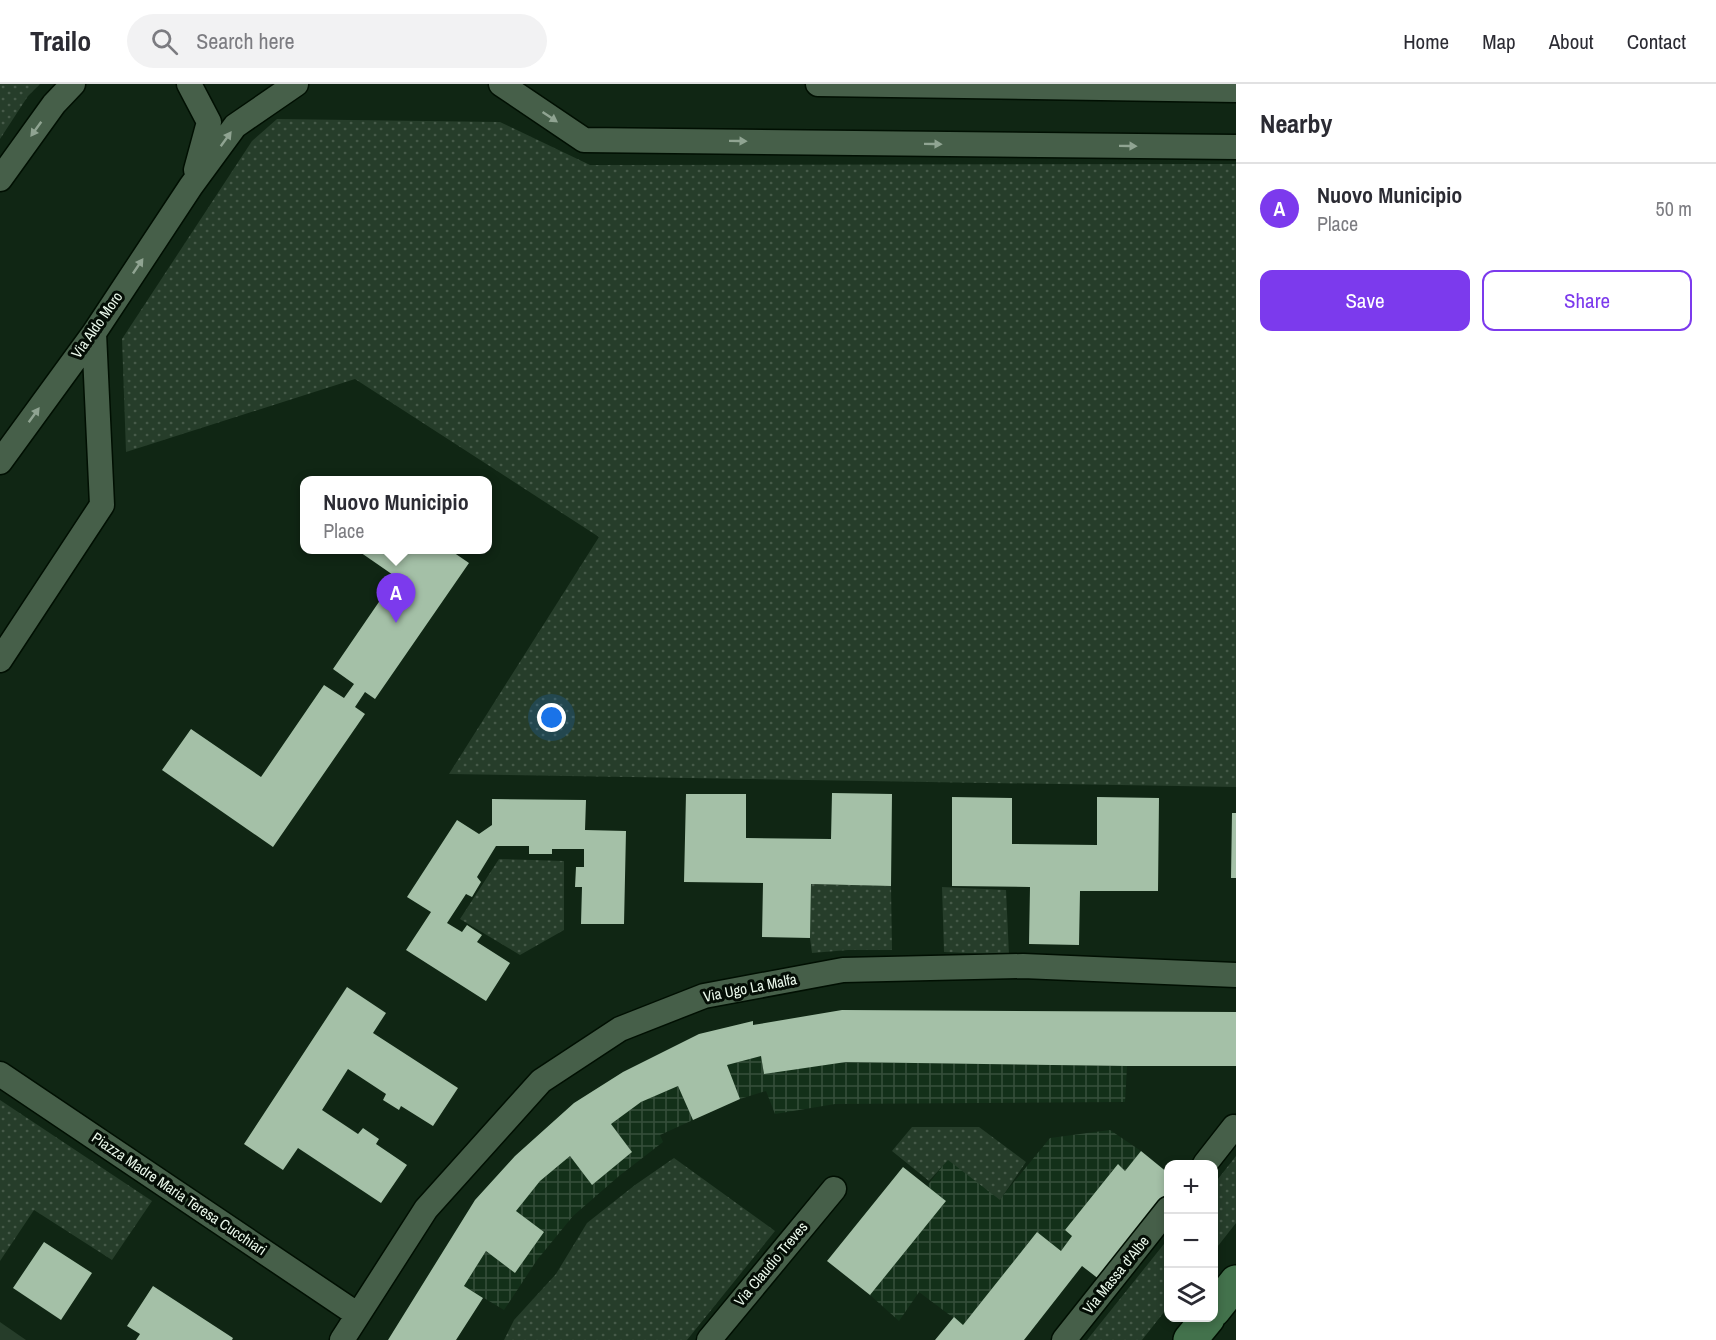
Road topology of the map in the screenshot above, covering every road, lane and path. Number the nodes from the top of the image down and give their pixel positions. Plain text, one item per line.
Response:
1 (73, 84) edge
2 (189, 84) edge
3 (296, 84) edge
4 (501, 84) edge
5 (818, 84) edge
6 (1236, 90) edge
7 (1236, 147) edge
8 (0, 179) edge
9 (191, 186) junction
10 (93, 333) junction
11 (0, 462) edge
12 (0, 660) edge
13 (1236, 975) edge
14 (0, 1074) edge
15 (1234, 1127) dead end
16 (1207, 1160) edge
17 (834, 1189) dead end
18 (1164, 1214) edge
19 (1236, 1282) edge
20 (1218, 1305) edge
21 (358, 1315) junction
22 (1204, 1322) edge
23 (342, 1340) edge
24 (709, 1340) edge
25 (1064, 1340) edge
26 (1190, 1340) edge

1 -> 8 street
2 - 9 street, Via Aldo Moro
9 -> 3 street, Via Aldo Moro
4 -> 7 street
5 - 6 street
10 -> 9 street, Via Aldo Moro
11 -> 10 street, Via Aldo Moro
10 - 12 street
13 - 21 street, Via Ugo La Malfa
14 - 21 street, Piazza Madre Maria Teresa Cucchiari
15 - 16 street
17 - 24 street, Via Claudio Treves
18 - 25 street, Via Massa d'Albe
19 - 20 main road
21 - 23 street, Via Ugo La Malfa
22 - 26 main road

